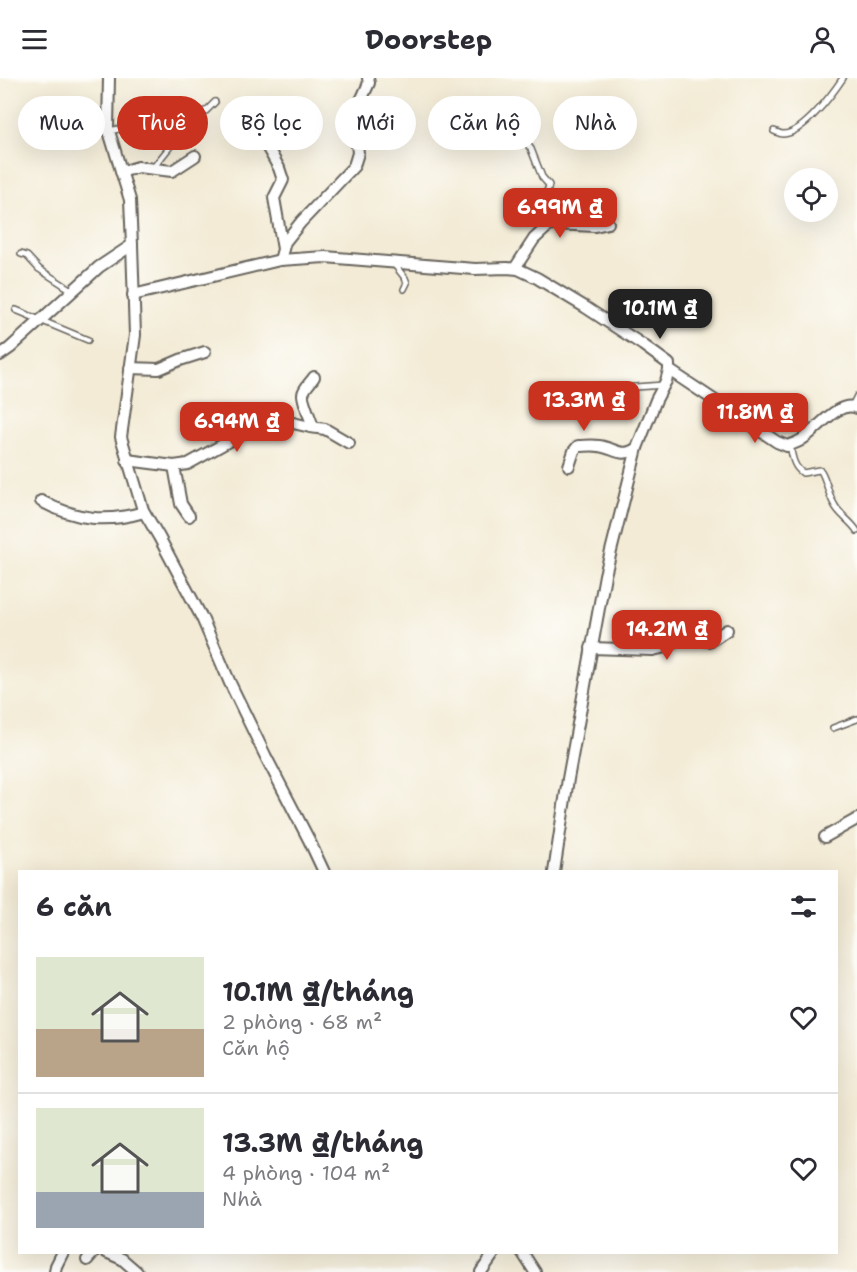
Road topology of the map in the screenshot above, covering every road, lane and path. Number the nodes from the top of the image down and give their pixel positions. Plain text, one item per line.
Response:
1 (109, 78) edge
2 (368, 78) edge
3 (843, 78) edge
4 (215, 102) dead end
5 (109, 131) junction
6 (774, 131) dead end
7 (167, 150) edge
8 (269, 150) edge
9 (531, 150) edge
10 (195, 156) dead end
11 (152, 169) junction
12 (121, 172) junction
13 (608, 224) dead end
14 (547, 227) junction
15 (132, 244) junction
16 (21, 254) dead end
17 (281, 254) junction
18 (393, 262) junction
19 (515, 268) junction
20 (404, 289) dead end
21 (73, 291) junction
22 (134, 295) junction
23 (16, 310) dead end
24 (41, 320) junction
25 (88, 340) dead end
26 (205, 352) dead end
27 (0, 355) edge
28 (130, 368) junction
29 (669, 370) junction
30 (314, 377) dead end
31 (664, 385) junction
32 (607, 389) dead end
33 (855, 403) edge
34 (313, 427) junction
35 (349, 443) dead end
36 (790, 445) junction
37 (637, 448) junction
38 (127, 460) junction
39 (174, 466) junction
40 (569, 466) dead end
41 (41, 501) dead end
42 (144, 512) junction
43 (189, 516) dead end
44 (857, 531) edge
45 (727, 630) dead end
46 (591, 648) junction
47 (857, 719) edge
48 (833, 728) dead end
49 (857, 819) edge
50 (825, 837) dead end
51 (323, 870) edge
52 (554, 870) edge
53 (62, 1254) edge
54 (111, 1254) edge
55 (494, 1254) edge
56 (523, 1254) edge
57 (55, 1272) edge
58 (137, 1272) edge
59 (482, 1272) edge
60 (535, 1272) edge

1 - 5 street
2 - 17 street
3 - 6 lane
4 - 5 lane
5 - 12 street
7 - 11 lane
8 - 17 street
9 - 14 lane
10 - 11 street
11 - 12 street
12 - 15 street
13 - 14 street
14 - 19 street
15 - 21 street
15 - 22 street
16 - 21 lane
17 - 18 street
17 - 22 street
18 - 19 street
18 - 20 lane
19 - 29 street
21 - 24 street
22 - 28 street
23 - 24 lane
24 - 25 lane
24 - 27 street
26 - 28 street
28 - 38 street
29 - 31 street
29 - 36 street
30 - 34 street
31 - 32 lane
31 - 37 street
33 - 36 street
34 - 35 street
34 - 39 street
36 - 44 lane
37 - 40 street
37 - 46 street
38 - 39 street
38 - 42 street
39 - 43 street
41 - 42 street
42 - 51 street
45 - 46 street
46 - 52 street
47 - 48 lane
49 - 50 street
53 - 57 street
54 - 58 street
55 - 59 street
56 - 60 street

